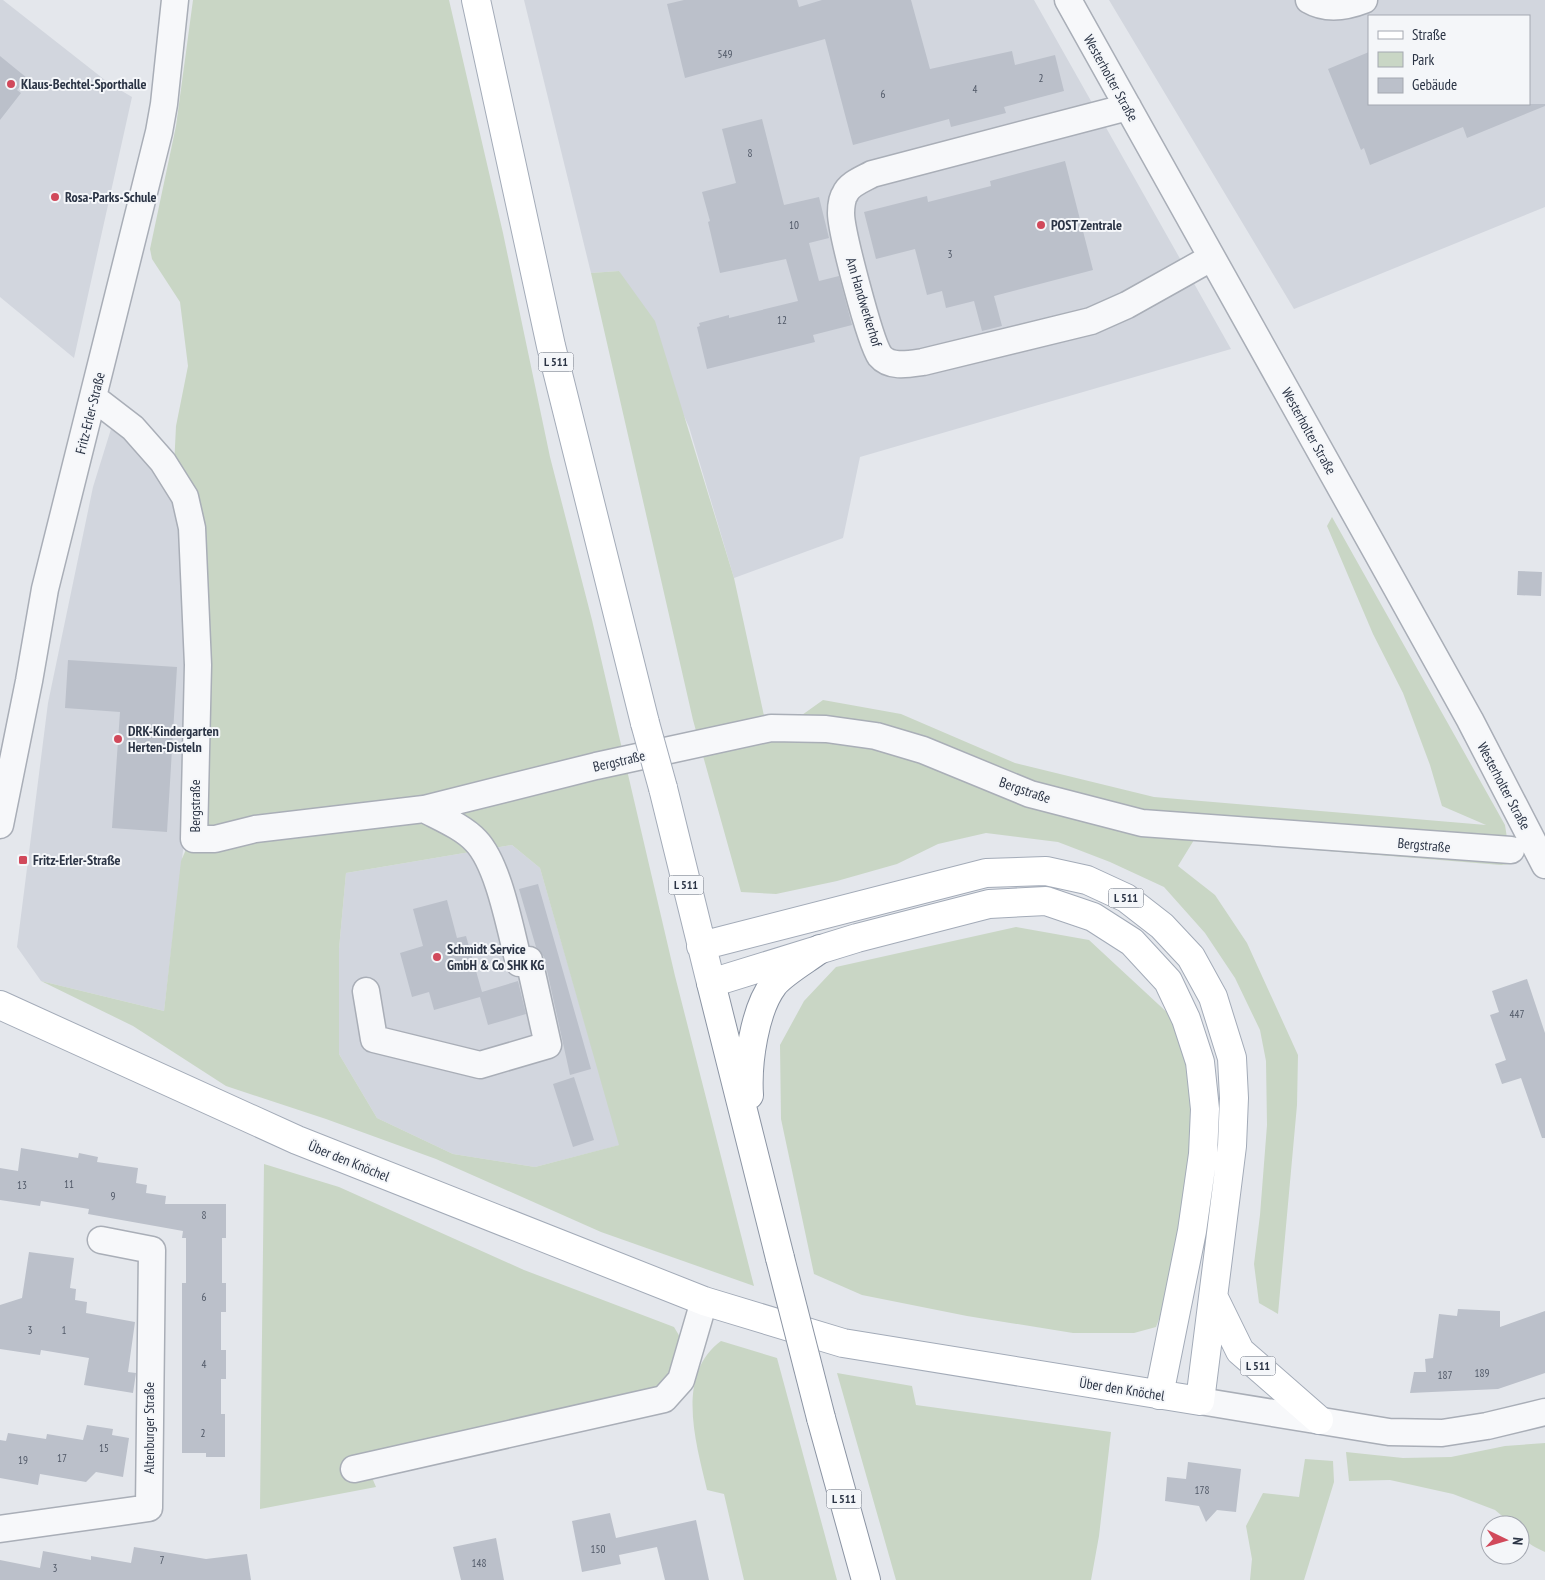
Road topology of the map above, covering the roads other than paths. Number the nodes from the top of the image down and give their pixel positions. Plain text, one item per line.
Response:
1 (174, 0) edge
2 (476, 0) edge
3 (1068, 0) edge
4 (1309, 0) edge
5 (1364, 0) edge
6 (1128, 107) junction
7 (1211, 258) junction
8 (94, 398) junction
9 (424, 809) junction
10 (0, 825) edge
11 (1511, 850) dead end
12 (1545, 864) edge
13 (701, 946) junction
14 (820, 949) junction
15 (711, 983) junction
16 (366, 991) dead end
17 (0, 1005) edge
18 (753, 1151) junction
19 (101, 1240) dead end
20 (1214, 1298) junction
21 (704, 1302) junction
22 (1160, 1395) junction
23 (1200, 1401) junction
24 (1545, 1412) edge
25 (1319, 1420) junction
26 (354, 1470) dead end
27 (0, 1529) edge
28 (866, 1580) edge

1 - 8 street, Fritz-Erler-Straße
2 - 13 main road, L 511, bridge
3 - 6 street, Westerholter Straße
4 - 5 street
6 - 7 street, Westerholter Straße
6 - 7 street, Am Handwerkerhof
7 - 12 street, Westerholter Straße
8 - 9 street, Bergstraße
8 - 10 street, Fritz-Erler-Straße
9 - 11 street, Bergstraße
9 - 16 street
13 - 15 main road, L 511
13 - 20 main road, L 511
14 - 15 main road, L 511
14 - 18 main road, L 511
14 - 22 main road, L 511
15 - 18 main road, L 511
17 - 21 main road, Über den Knöchel
18 - 28 main road, L 511, bridge
19 - 27 street, Altenburger Straße
20 - 23 main road, L 511
20 - 25 main road, L 511
21 - 22 main road, Über den Knöchel
21 - 26 street
22 - 23 main road, Über den Knöchel
23 - 25 street, Über den Knöchel
24 - 25 street, Über den Knöchel

